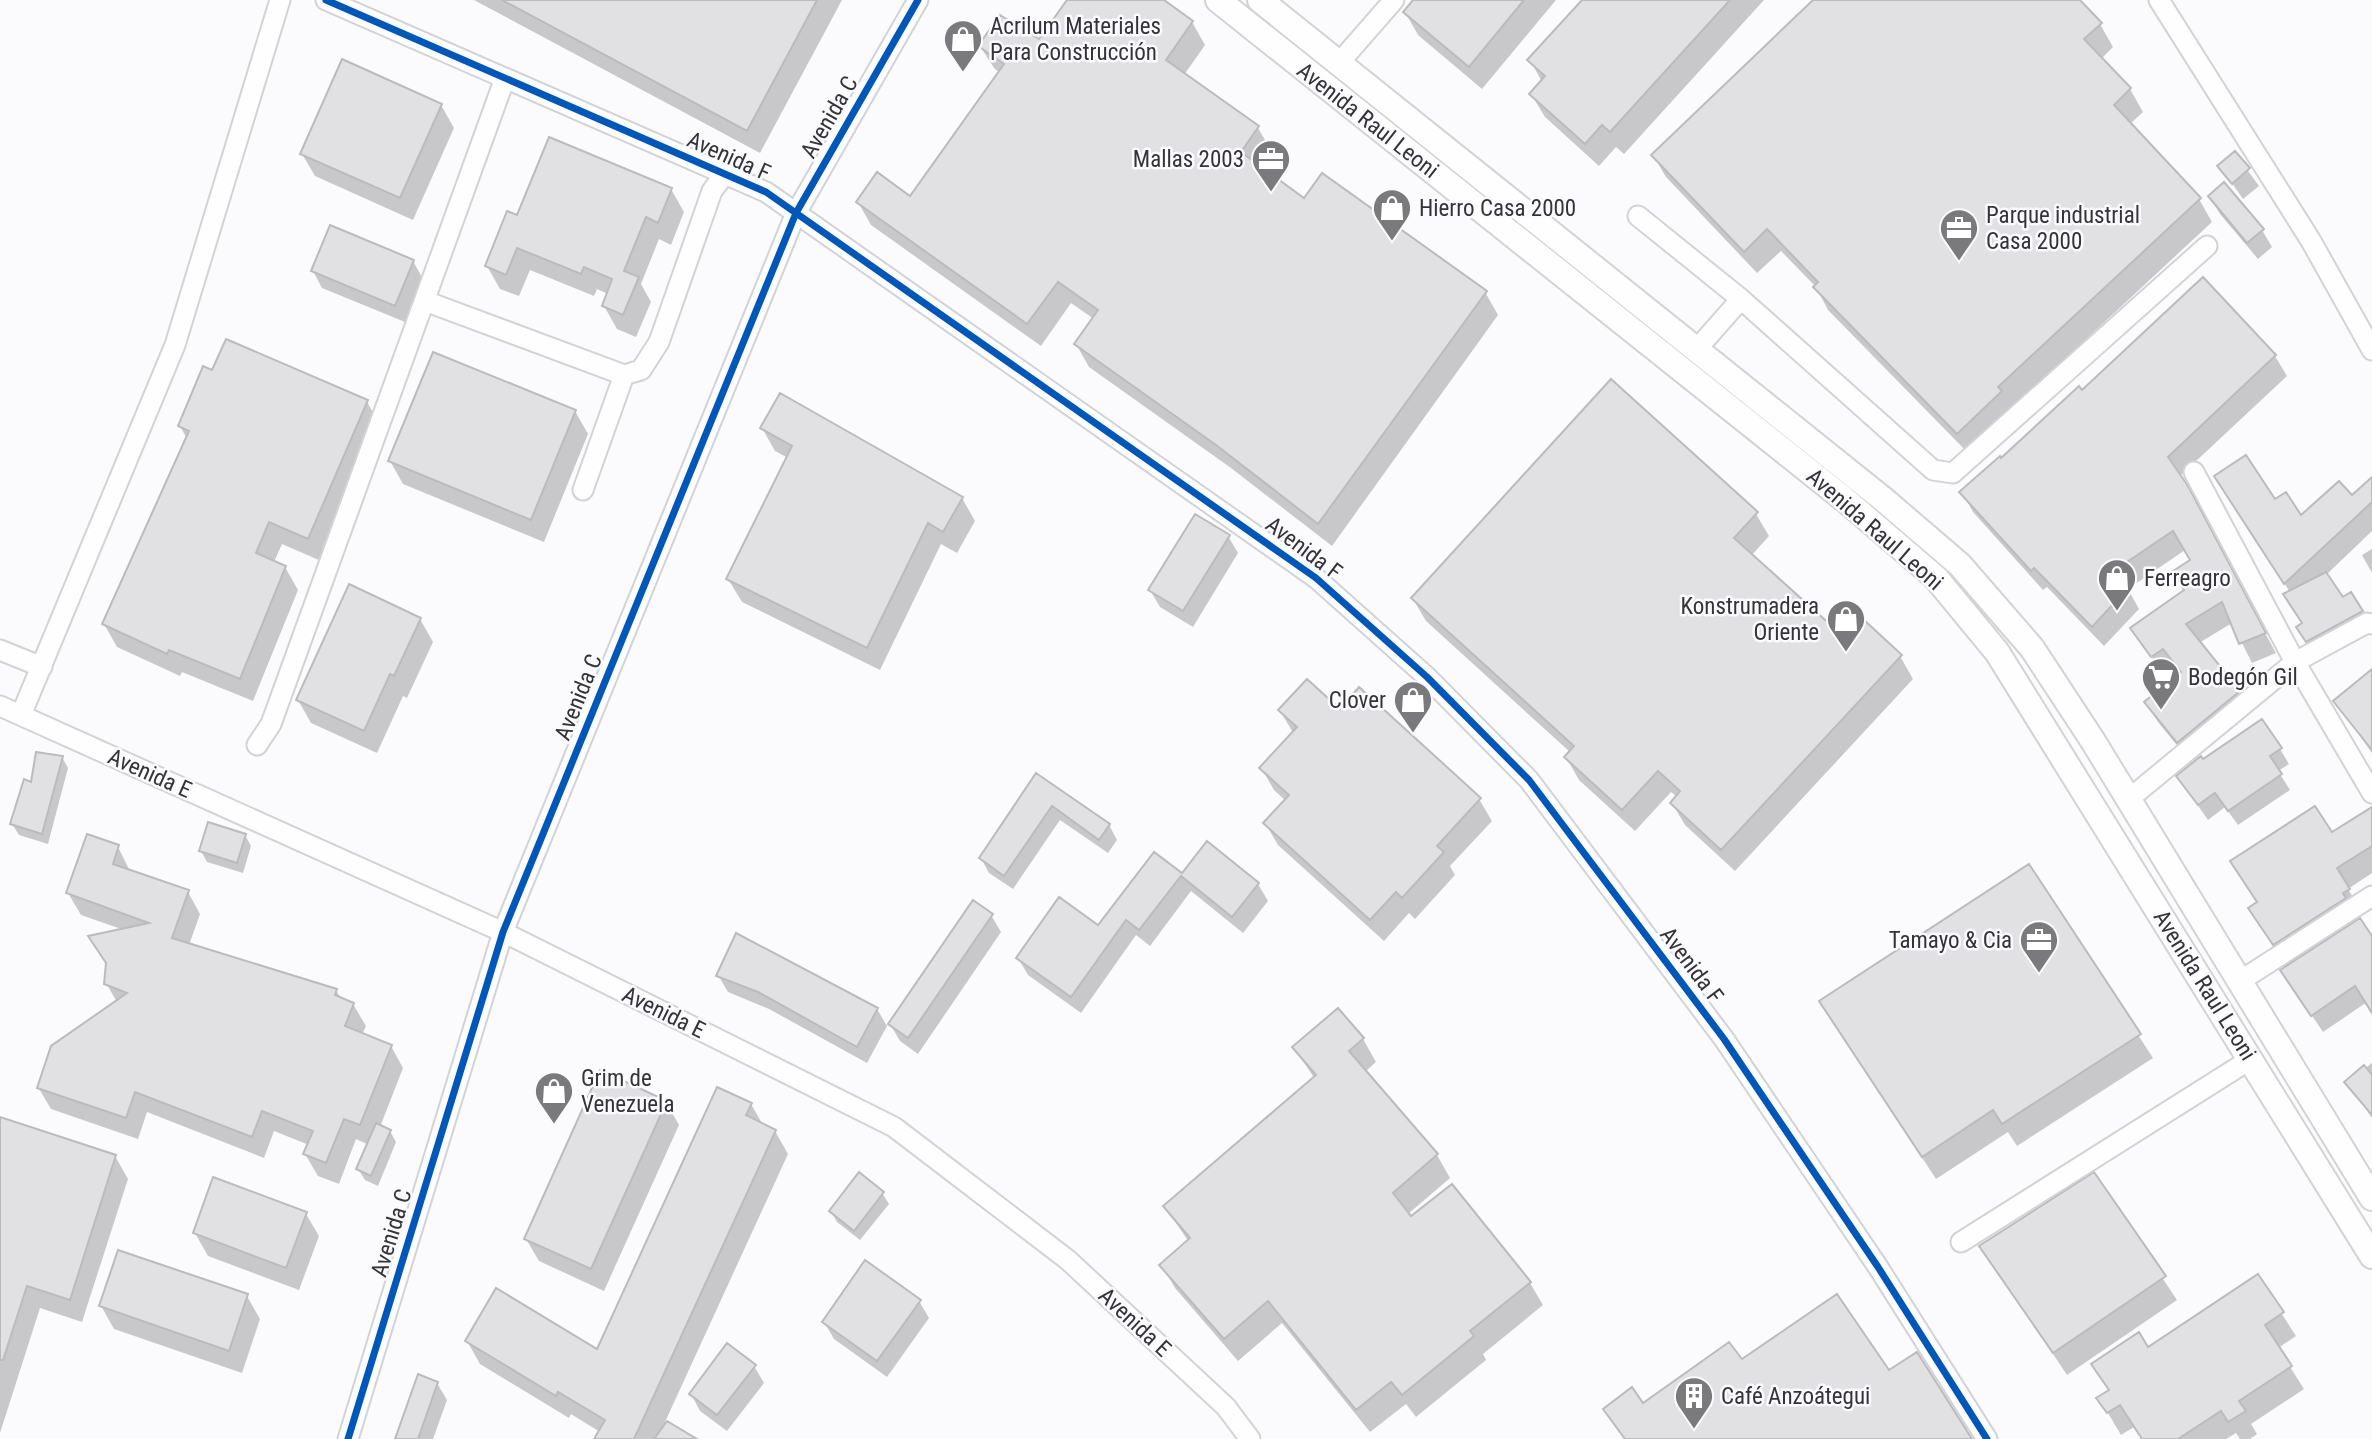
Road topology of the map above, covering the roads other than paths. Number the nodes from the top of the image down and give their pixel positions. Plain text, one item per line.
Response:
1 (280, 0) edge
2 (326, 0) edge
3 (918, 0) edge
4 (1218, 0) edge
5 (1260, 0) edge
6 (1394, 0) edge
7 (2159, 0) edge
8 (1339, 63) junction
9 (505, 78) junction
10 (724, 175) junction
11 (796, 213) junction
12 (1638, 216) dead end
13 (2207, 246) dead end
14 (1741, 299) junction
15 (425, 301) junction
16 (1696, 350) junction
17 (2372, 351) edge
18 (624, 375) junction
19 (2193, 472) dead end
20 (583, 490) dead end
21 (2372, 624) edge
22 (0, 650) edge
23 (2295, 662) junction
24 (42, 667) junction
25 (0, 706) edge
26 (21, 715) junction
27 (257, 745) dead end
28 (2372, 793) edge
29 (2129, 799) junction
30 (2372, 897) edge
31 (503, 932) junction
32 (2240, 981) junction
33 (2251, 1059) junction
34 (2372, 1198) edge
35 (1961, 1242) dead end
36 (2372, 1256) edge
37 (348, 1439) edge
38 (1250, 1439) edge
39 (1987, 1439) edge

1 - 24 street
2 - 9 street, Avenida F
3 - 11 street, Avenida C
4 - 33 main road, Avenida Raul Leoni
5 - 8 main road, Avenida Raul Leoni
6 - 8 street
7 - 17 street
8 - 16 main road, Avenida Raul Leoni
9 - 10 street, Avenida F
9 - 15 street
10 - 11 street, Avenida F
10 - 18 street
11 - 31 street, Avenida C
11 - 39 street, Avenida F
12 - 14 street
13 - 14 street
14 - 16 street
15 - 18 street
15 - 27 street
16 - 29 main road, Avenida Raul Leoni
18 - 20 street
19 - 23 street
21 - 23 street
22 - 24 street
23 - 28 street
23 - 29 street
24 - 26 street
25 - 26 street, Avenida E
26 - 31 street, Avenida E
29 - 32 main road, Avenida Raul Leoni
30 - 32 street
31 - 37 street, Avenida C
31 - 38 street, Avenida E
32 - 34 main road, Avenida Raul Leoni
33 - 35 street
33 - 36 main road, Avenida Raul Leoni

